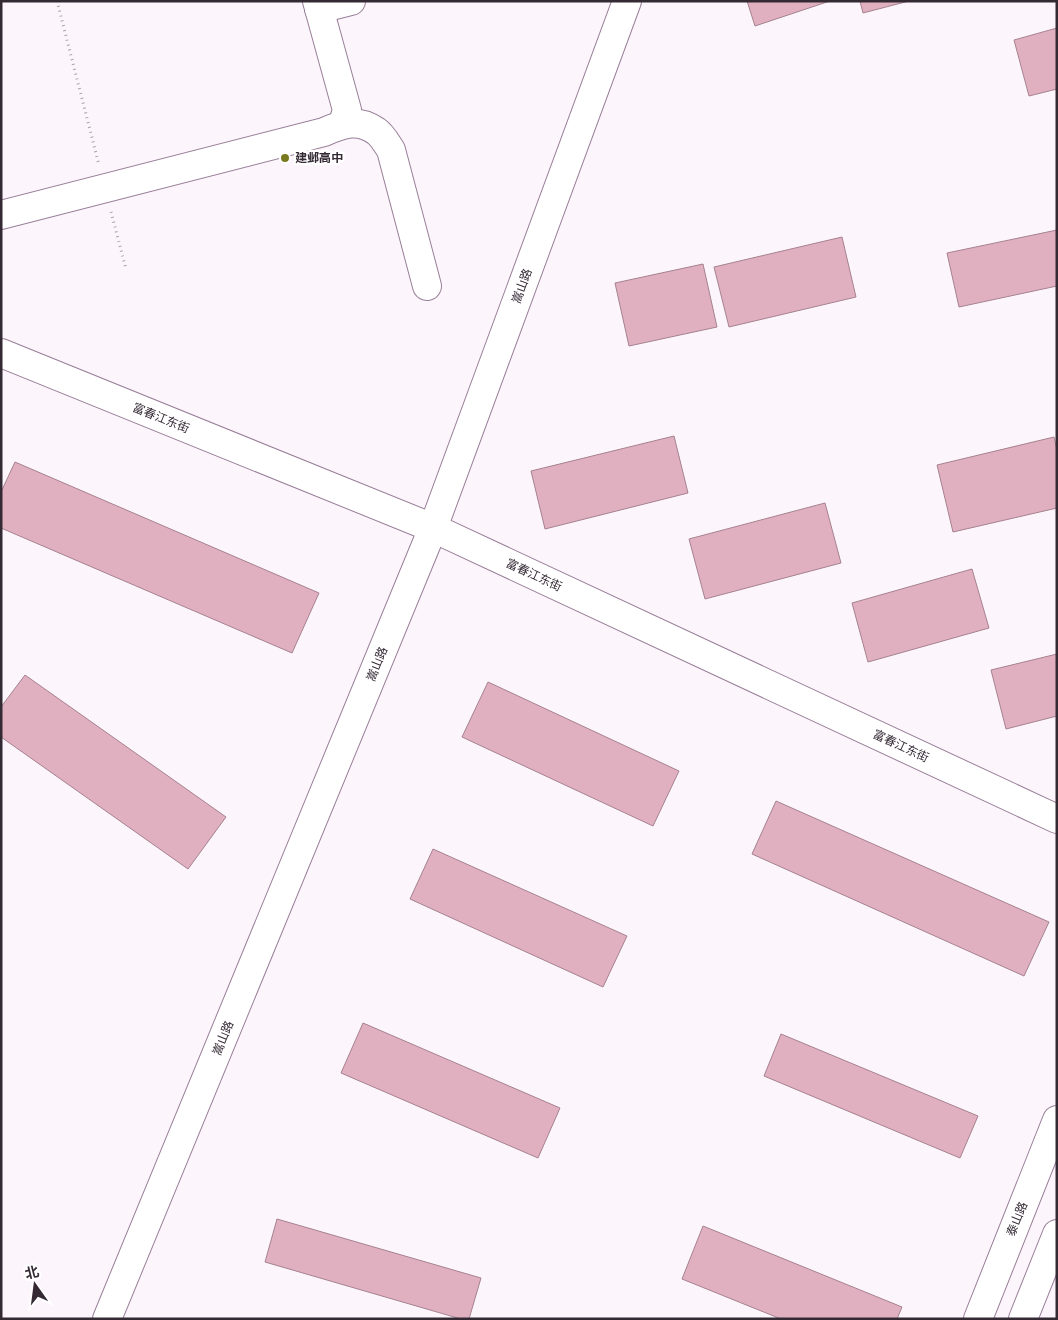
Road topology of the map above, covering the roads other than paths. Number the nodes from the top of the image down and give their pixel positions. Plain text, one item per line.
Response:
1 (352, 1) edge
2 (627, 1) edge
3 (318, 5) edge
4 (344, 123) junction
5 (1, 215) edge
6 (427, 286) dead end
7 (1, 353) edge
8 (433, 528) junction
9 (1057, 819) edge
10 (1057, 1120) edge
11 (1057, 1234) edge
12 (107, 1319) edge
13 (978, 1319) edge
14 (1023, 1319) edge

1 - 3 street
2 - 8 street, 嵩山路
3 - 4 street
4 - 5 street
4 - 6 street
7 - 8 street, 富春江东街
8 - 9 street, 富春江东街
8 - 12 street, 嵩山路
10 - 13 street, 泰山路
11 - 14 street

